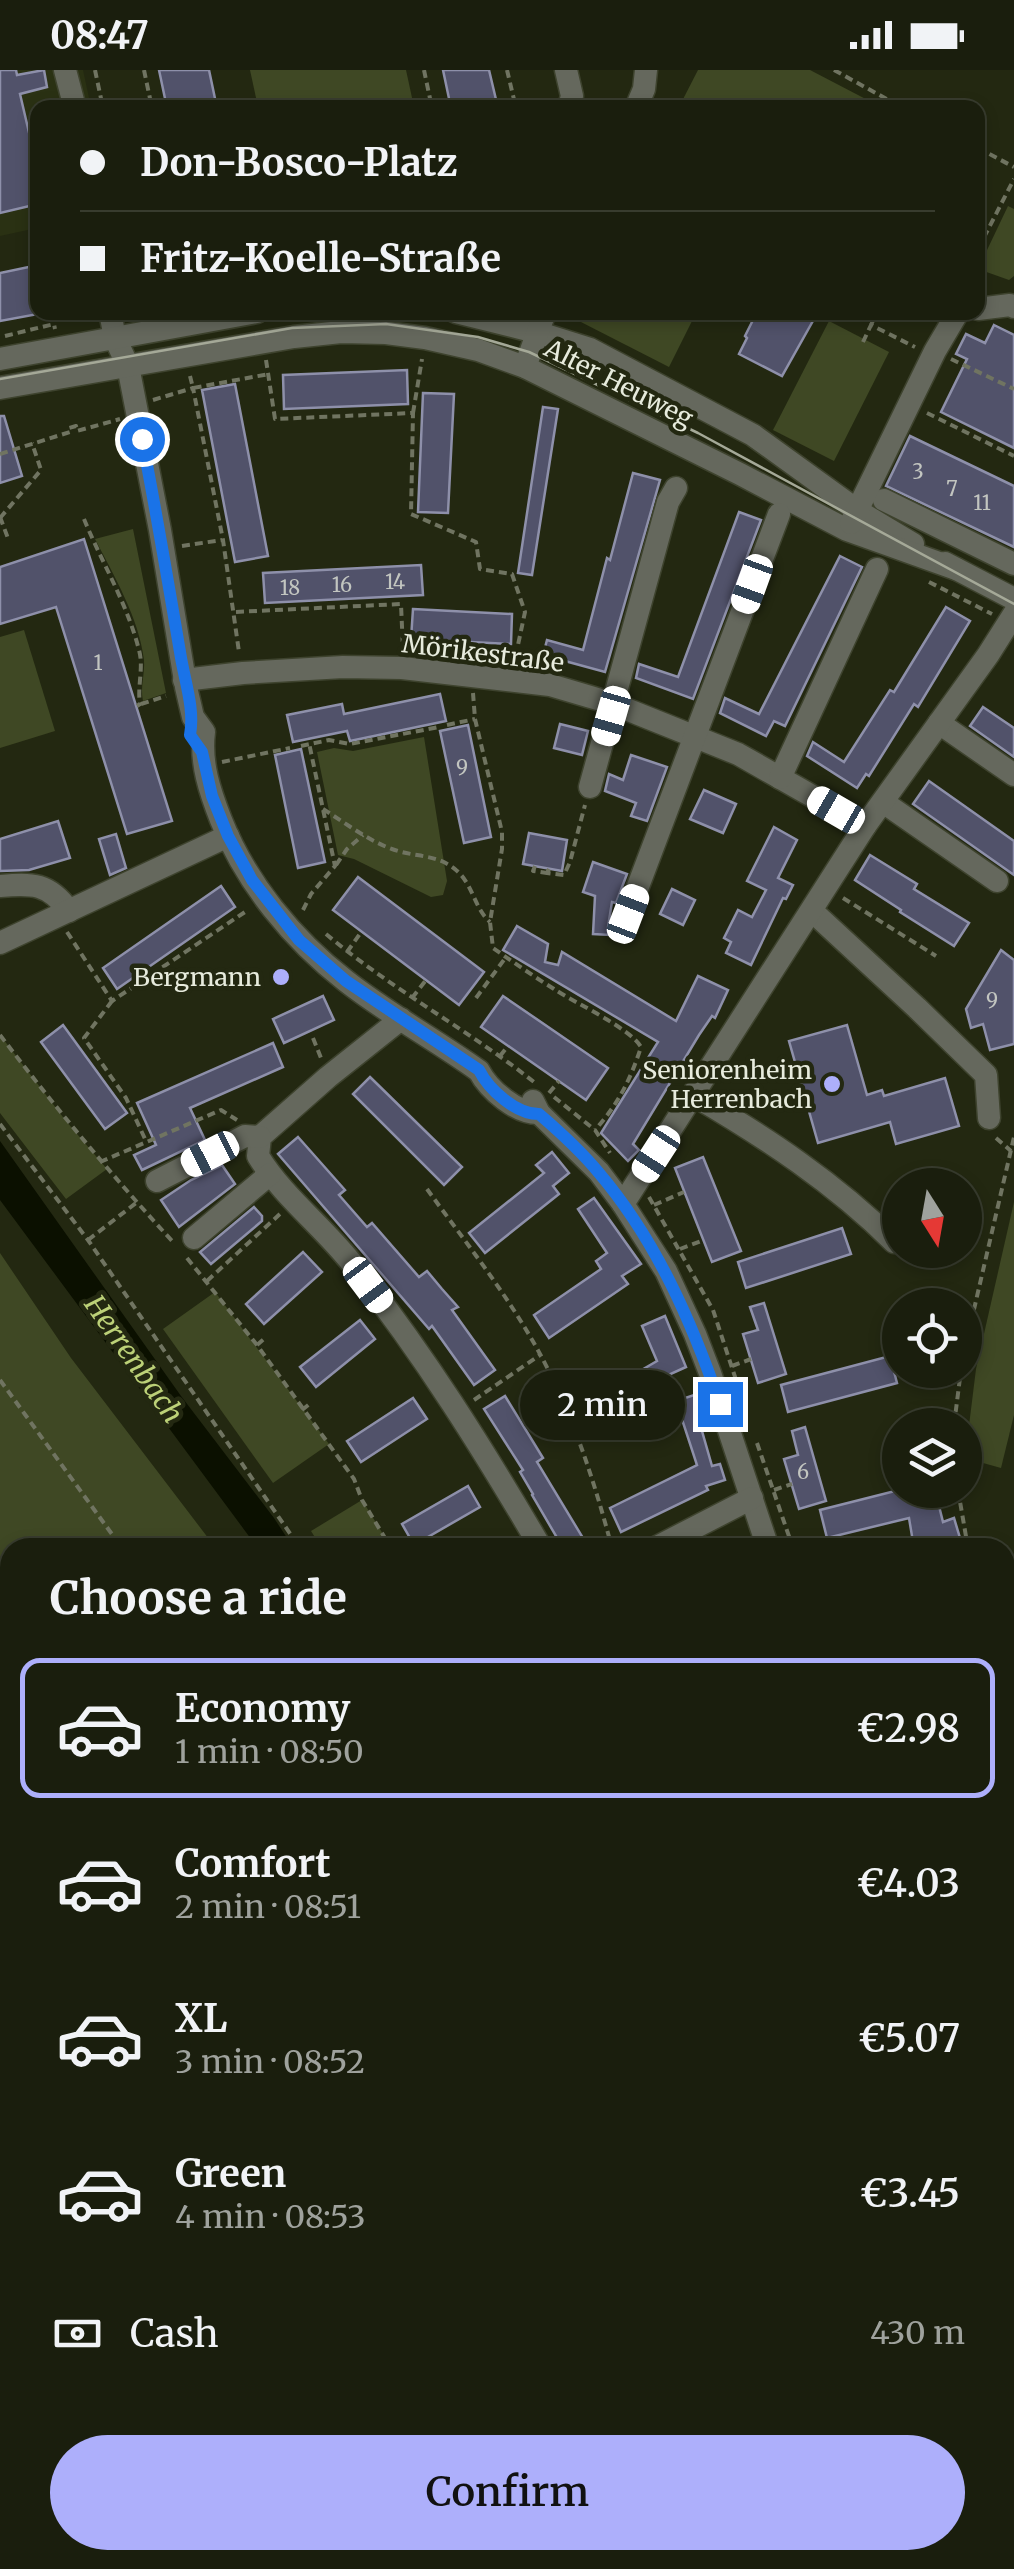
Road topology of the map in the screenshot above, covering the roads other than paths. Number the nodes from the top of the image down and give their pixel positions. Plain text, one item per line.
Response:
1 (566, 70) edge
2 (646, 70) edge
3 (59, 73) edge
4 (71, 100) edge
5 (571, 100) edge
6 (640, 100) edge
7 (1014, 307) edge
8 (985, 309) edge
9 (192, 320) edge
10 (953, 320) edge
11 (540, 322) edge
12 (128, 328) edge
13 (0, 360) edge
14 (128, 366) junction
15 (525, 367) junction
16 (0, 388) edge
17 (676, 488) dead end
18 (884, 500) dead end
19 (779, 514) dead end
20 (852, 521) junction
21 (967, 542) junction
22 (1014, 564) edge
23 (877, 570) dead end
24 (956, 570) junction
25 (1012, 612) edge
26 (176, 688) junction
27 (612, 704) junction
28 (939, 723) junction
29 (696, 736) junction
30 (1014, 775) edge
31 (780, 778) junction
32 (590, 787) road end
33 (883, 802) junction
34 (865, 826) junction
35 (228, 836) junction
36 (997, 881) dead end
37 (0, 886) edge
38 (812, 912) junction
39 (63, 914) junction
40 (624, 926) dead end
41 (0, 943) edge
42 (406, 1008) junction
43 (693, 1095) junction
44 (990, 1126) road end
45 (260, 1138) junction
46 (270, 1174) junction
47 (157, 1182) dead end
48 (623, 1204) junction
49 (882, 1231) edge
50 (194, 1238) dead end
51 (763, 1494) junction
52 (535, 1538) edge
53 (675, 1538) edge
54 (767, 1538) edge

1 - 5 street
2 - 6 street
3 - 4 street
7 - 8 street
9 - 12 street
10 - 20 street
11 - 15 street
11 - 20 street, Alter Heuweg
12 - 13 street
12 - 14 street
14 - 15 street, Alter Heuweg
14 - 16 street, Alter Heuweg
14 - 26 street
15 - 20 street, Alter Heuweg
17 - 27 street
18 - 21 street
19 - 29 street
20 - 24 street, Alter Heuweg
21 - 22 street
21 - 24 street
23 - 31 street
24 - 25 street, Alter Heuweg
25 - 28 street
26 - 27 street, Mörikestraße
26 - 35 street
27 - 29 street, Mörikestraße
27 - 32 street
28 - 30 street
28 - 33 street
29 - 31 street, Mörikestraße
29 - 40 street
31 - 34 street, Mörikestraße
33 - 34 street
33 - 36 street
34 - 38 street
35 - 39 street
35 - 42 street
37 - 39 street
38 - 43 street
38 - 44 street
39 - 41 street
42 - 45 street
42 - 48 street
43 - 48 street
43 - 49 street
45 - 46 street
45 - 47 street
46 - 50 street
46 - 52 street
48 - 51 street
51 - 53 street
51 - 54 street

